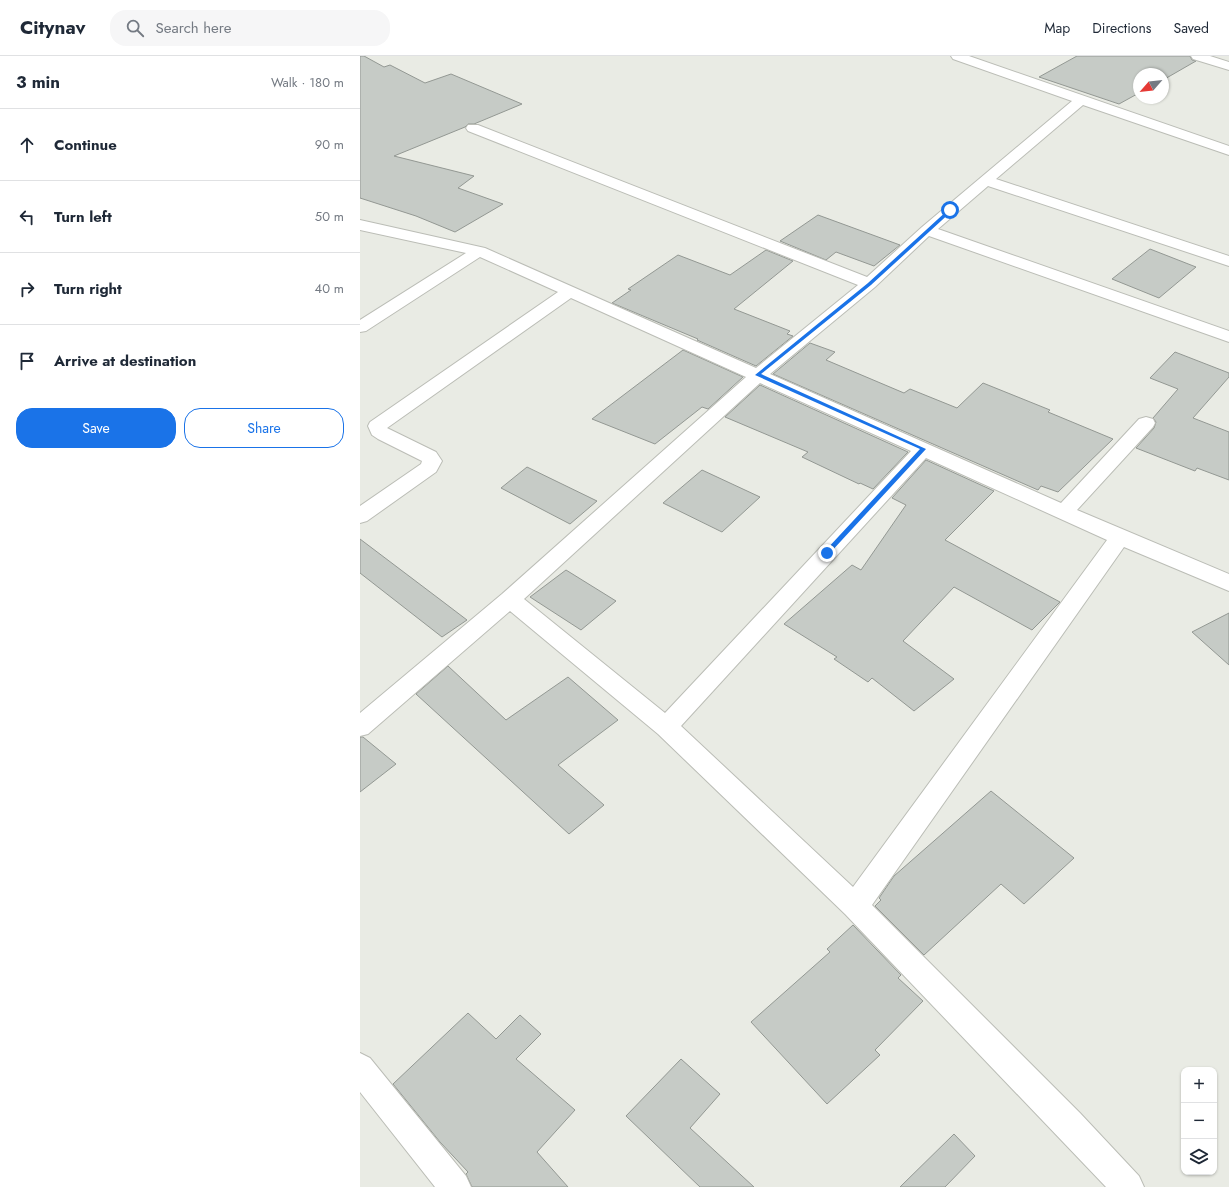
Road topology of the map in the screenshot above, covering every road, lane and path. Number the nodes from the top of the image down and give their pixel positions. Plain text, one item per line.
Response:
1 (957, 56) edge
2 (1197, 56) edge
3 (1229, 66) edge
4 (1082, 98) junction
5 (473, 128) dead end
6 (1229, 151) edge
7 (985, 180) junction
8 (360, 225) edge
9 (927, 230) junction
10 (479, 251) junction
11 (1229, 261) edge
12 (869, 284) junction
13 (569, 292) junction
14 (360, 327) edge
15 (1229, 337) edge
16 (758, 375) junction
17 (1146, 423) dead end
18 (924, 449) junction
19 (1065, 511) junction
20 (360, 516) edge
21 (1120, 536) junction
22 (1229, 583) edge
23 (510, 599) junction
24 (666, 726) junction
25 (360, 727) edge
26 (855, 906) junction
27 (360, 1068) edge
28 (455, 1187) edge
29 (1128, 1187) edge

1 - 4 street
2 - 3 street
4 - 6 street
4 - 7 street
5 - 12 street
7 - 9 street
7 - 11 street
8 - 10 street
9 - 12 street
9 - 15 street
10 - 13 street
10 - 14 street
12 - 16 street
13 - 16 street
13 - 20 street
16 - 18 street
16 - 23 street
17 - 19 street
18 - 19 street
18 - 24 street
19 - 21 street
21 - 22 street
21 - 26 street
23 - 24 street
23 - 25 street
24 - 26 street
26 - 29 street
27 - 28 street

